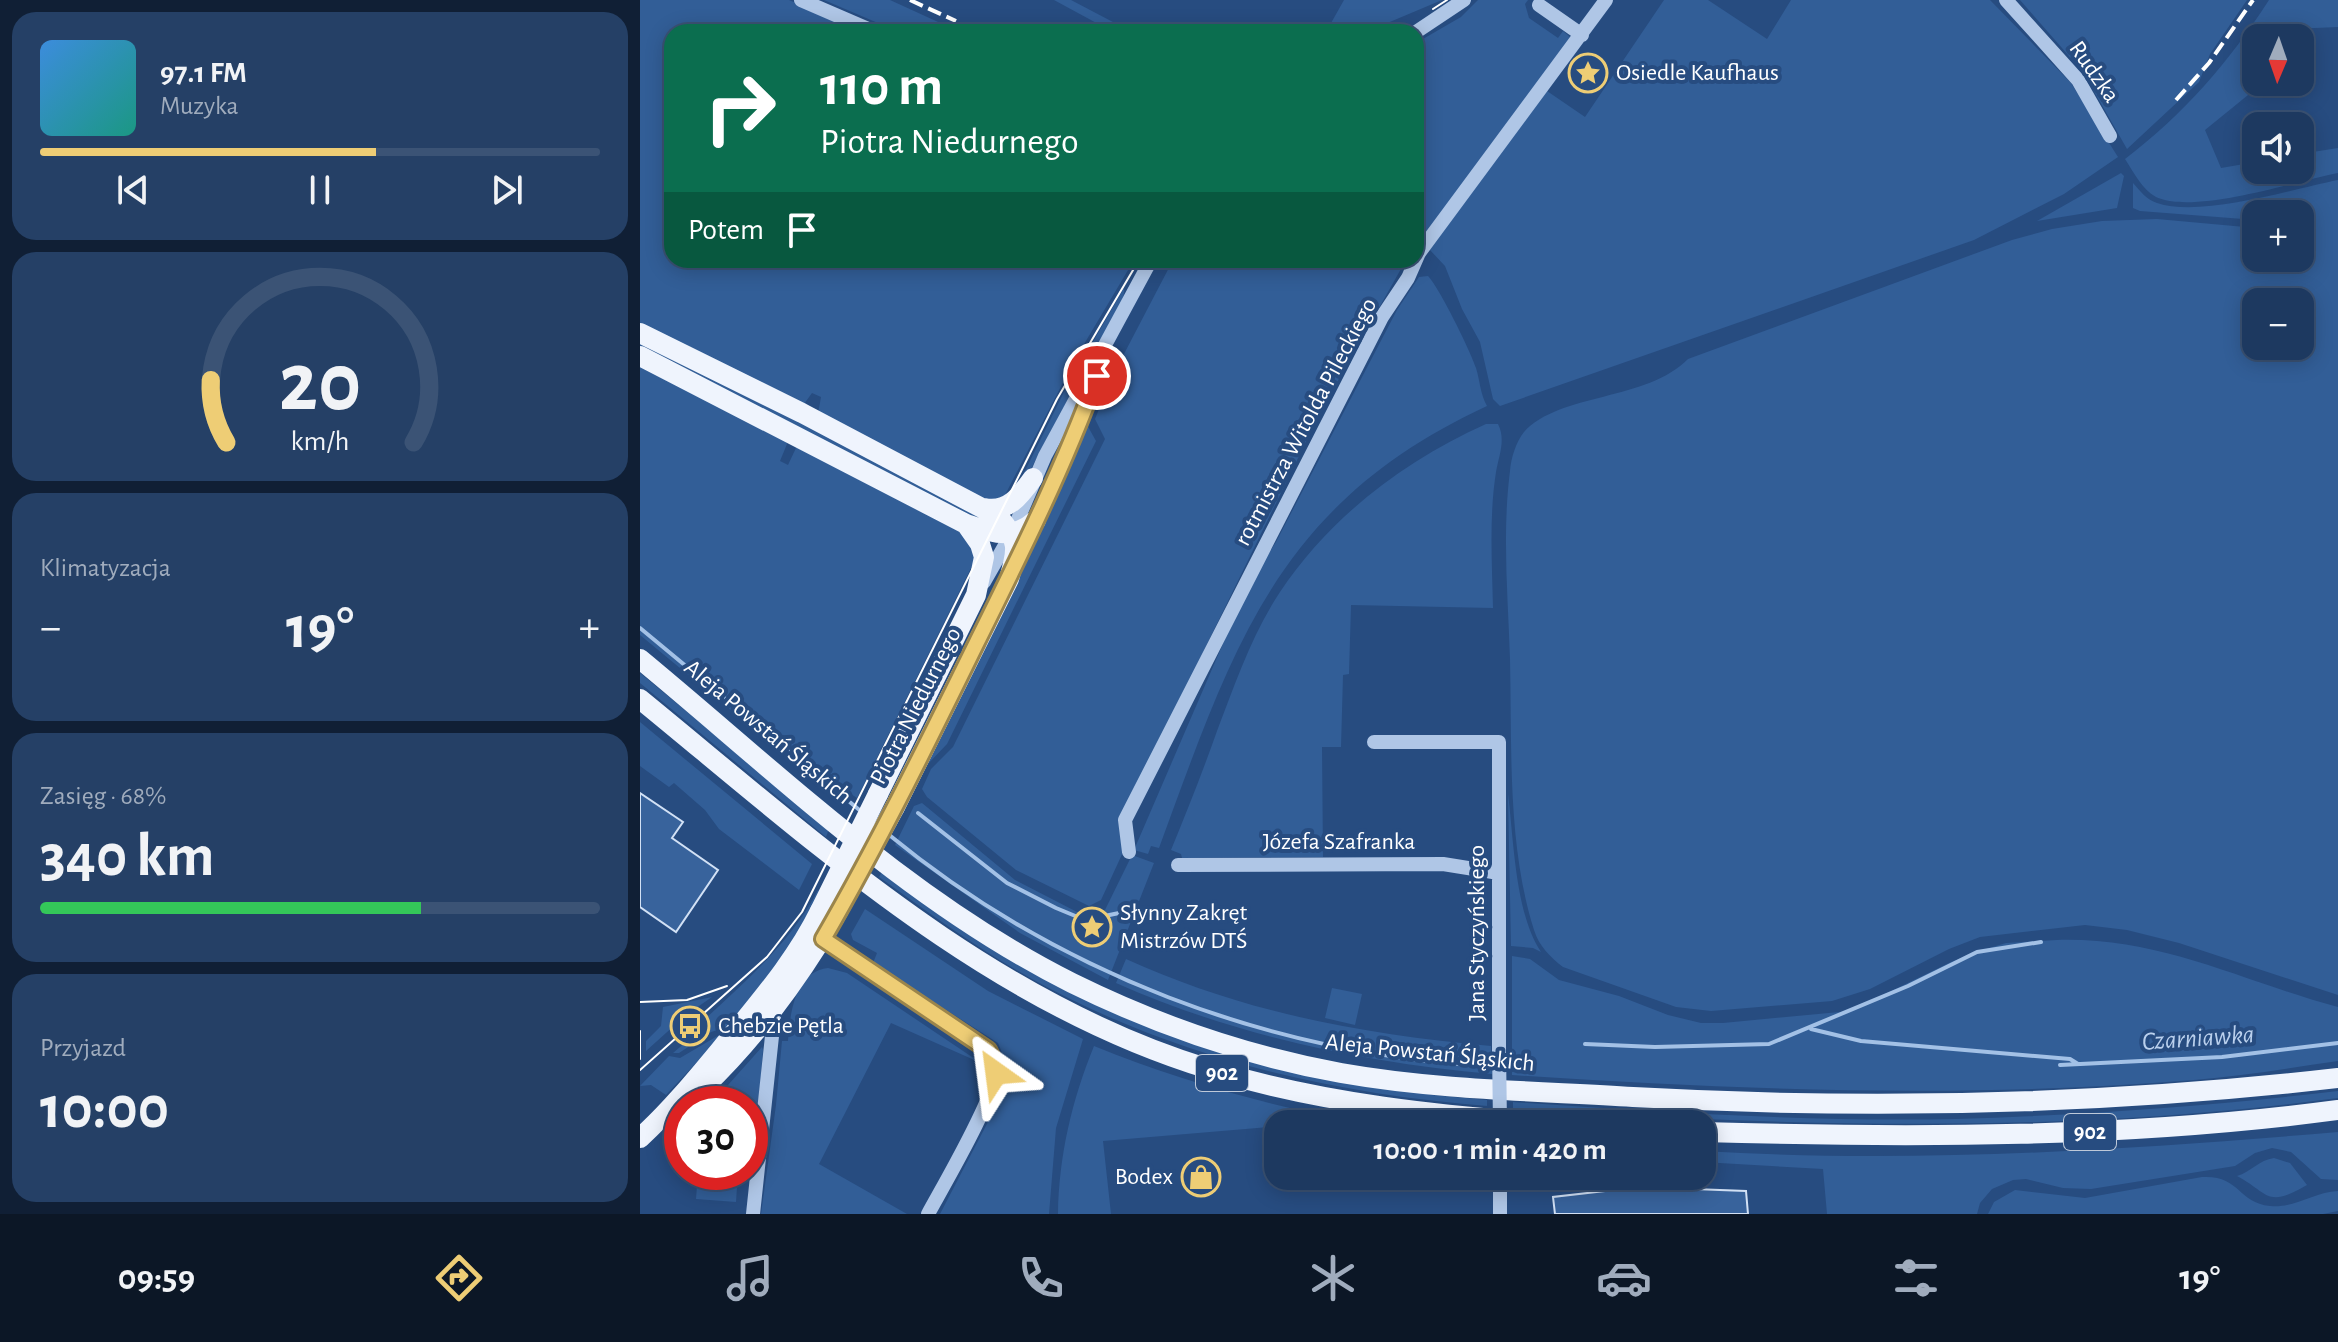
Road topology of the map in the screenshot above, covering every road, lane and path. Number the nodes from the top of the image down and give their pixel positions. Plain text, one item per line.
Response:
1 (801, 0) edge
2 (1464, 0) edge
3 (1606, 0) edge
4 (2006, 0) edge
5 (1539, 5) dead end
6 (856, 24) edge
7 (1424, 27) edge
8 (1582, 35) junction
9 (2110, 136) dead end
10 (1424, 246) edge
11 (1147, 268) edge
12 (1412, 268) edge
13 (1115, 328) junction
14 (640, 333) edge
15 (640, 356) edge
16 (1033, 478) junction
17 (971, 515) junction
18 (1036, 520) junction
19 (1012, 533) junction
20 (1009, 579) junction
21 (976, 595) junction
22 (640, 659) edge
23 (640, 699) edge
24 (1374, 742) dead end
25 (1129, 852) dead end
26 (1178, 865) dead end
27 (1499, 873) junction
28 (827, 914) junction
29 (816, 935) junction
30 (775, 1004) junction
31 (2338, 1078) edge
32 (690, 1086) edge
33 (705, 1086) edge
34 (1409, 1110) edge
35 (1500, 1110) edge
36 (2338, 1110) edge
37 (664, 1115) edge
38 (1716, 1132) edge
39 (640, 1138) edge
40 (1500, 1190) edge
41 (753, 1214) edge
42 (928, 1214) edge
43 (1500, 1214) edge

1 - 6 street
2 - 7 street
3 - 8 street, rotmistrza Witolda Pileckiego
4 - 9 street, Rudzka
5 - 8 street
8 - 10 street, rotmistrza Witolda Pileckiego
11 - 13 street, Piotra Niedurnego
12 - 25 street, rotmistrza Witolda Pileckiego
13 - 16 street, Piotra Niedurnego
13 - 18 street, Piotra Niedurnego
14 - 17 main road
15 - 17 main road
16 - 17 main road
16 - 19 street, Piotra Niedurnego
17 - 19 main road
17 - 21 main road
18 - 19 main road
18 - 20 street, Piotra Niedurnego
19 - 20 main road
19 - 21 street, Piotra Niedurnego
20 - 28 main road, Piotra Niedurnego, bridge
21 - 28 main road, Piotra Niedurnego, bridge
22 - 31 main road, Aleja Powstań Śląskich / 902
23 - 34 main road, 902
24 - 27 street, Jana Styczyńskiego
26 - 27 street, Józefa Szafranka
27 - 35 street, Jana Styczyńskiego, bridge
28 - 29 main road, Piotra Niedurnego
29 - 30 main road, Piotra Niedurnego
29 - 32 main road, Piotra Niedurnego
29 - 42 street
30 - 33 main road, Piotra Niedurnego
30 - 41 street
36 - 38 main road, 902
37 - 39 main road, Piotra Niedurnego
40 - 43 street

